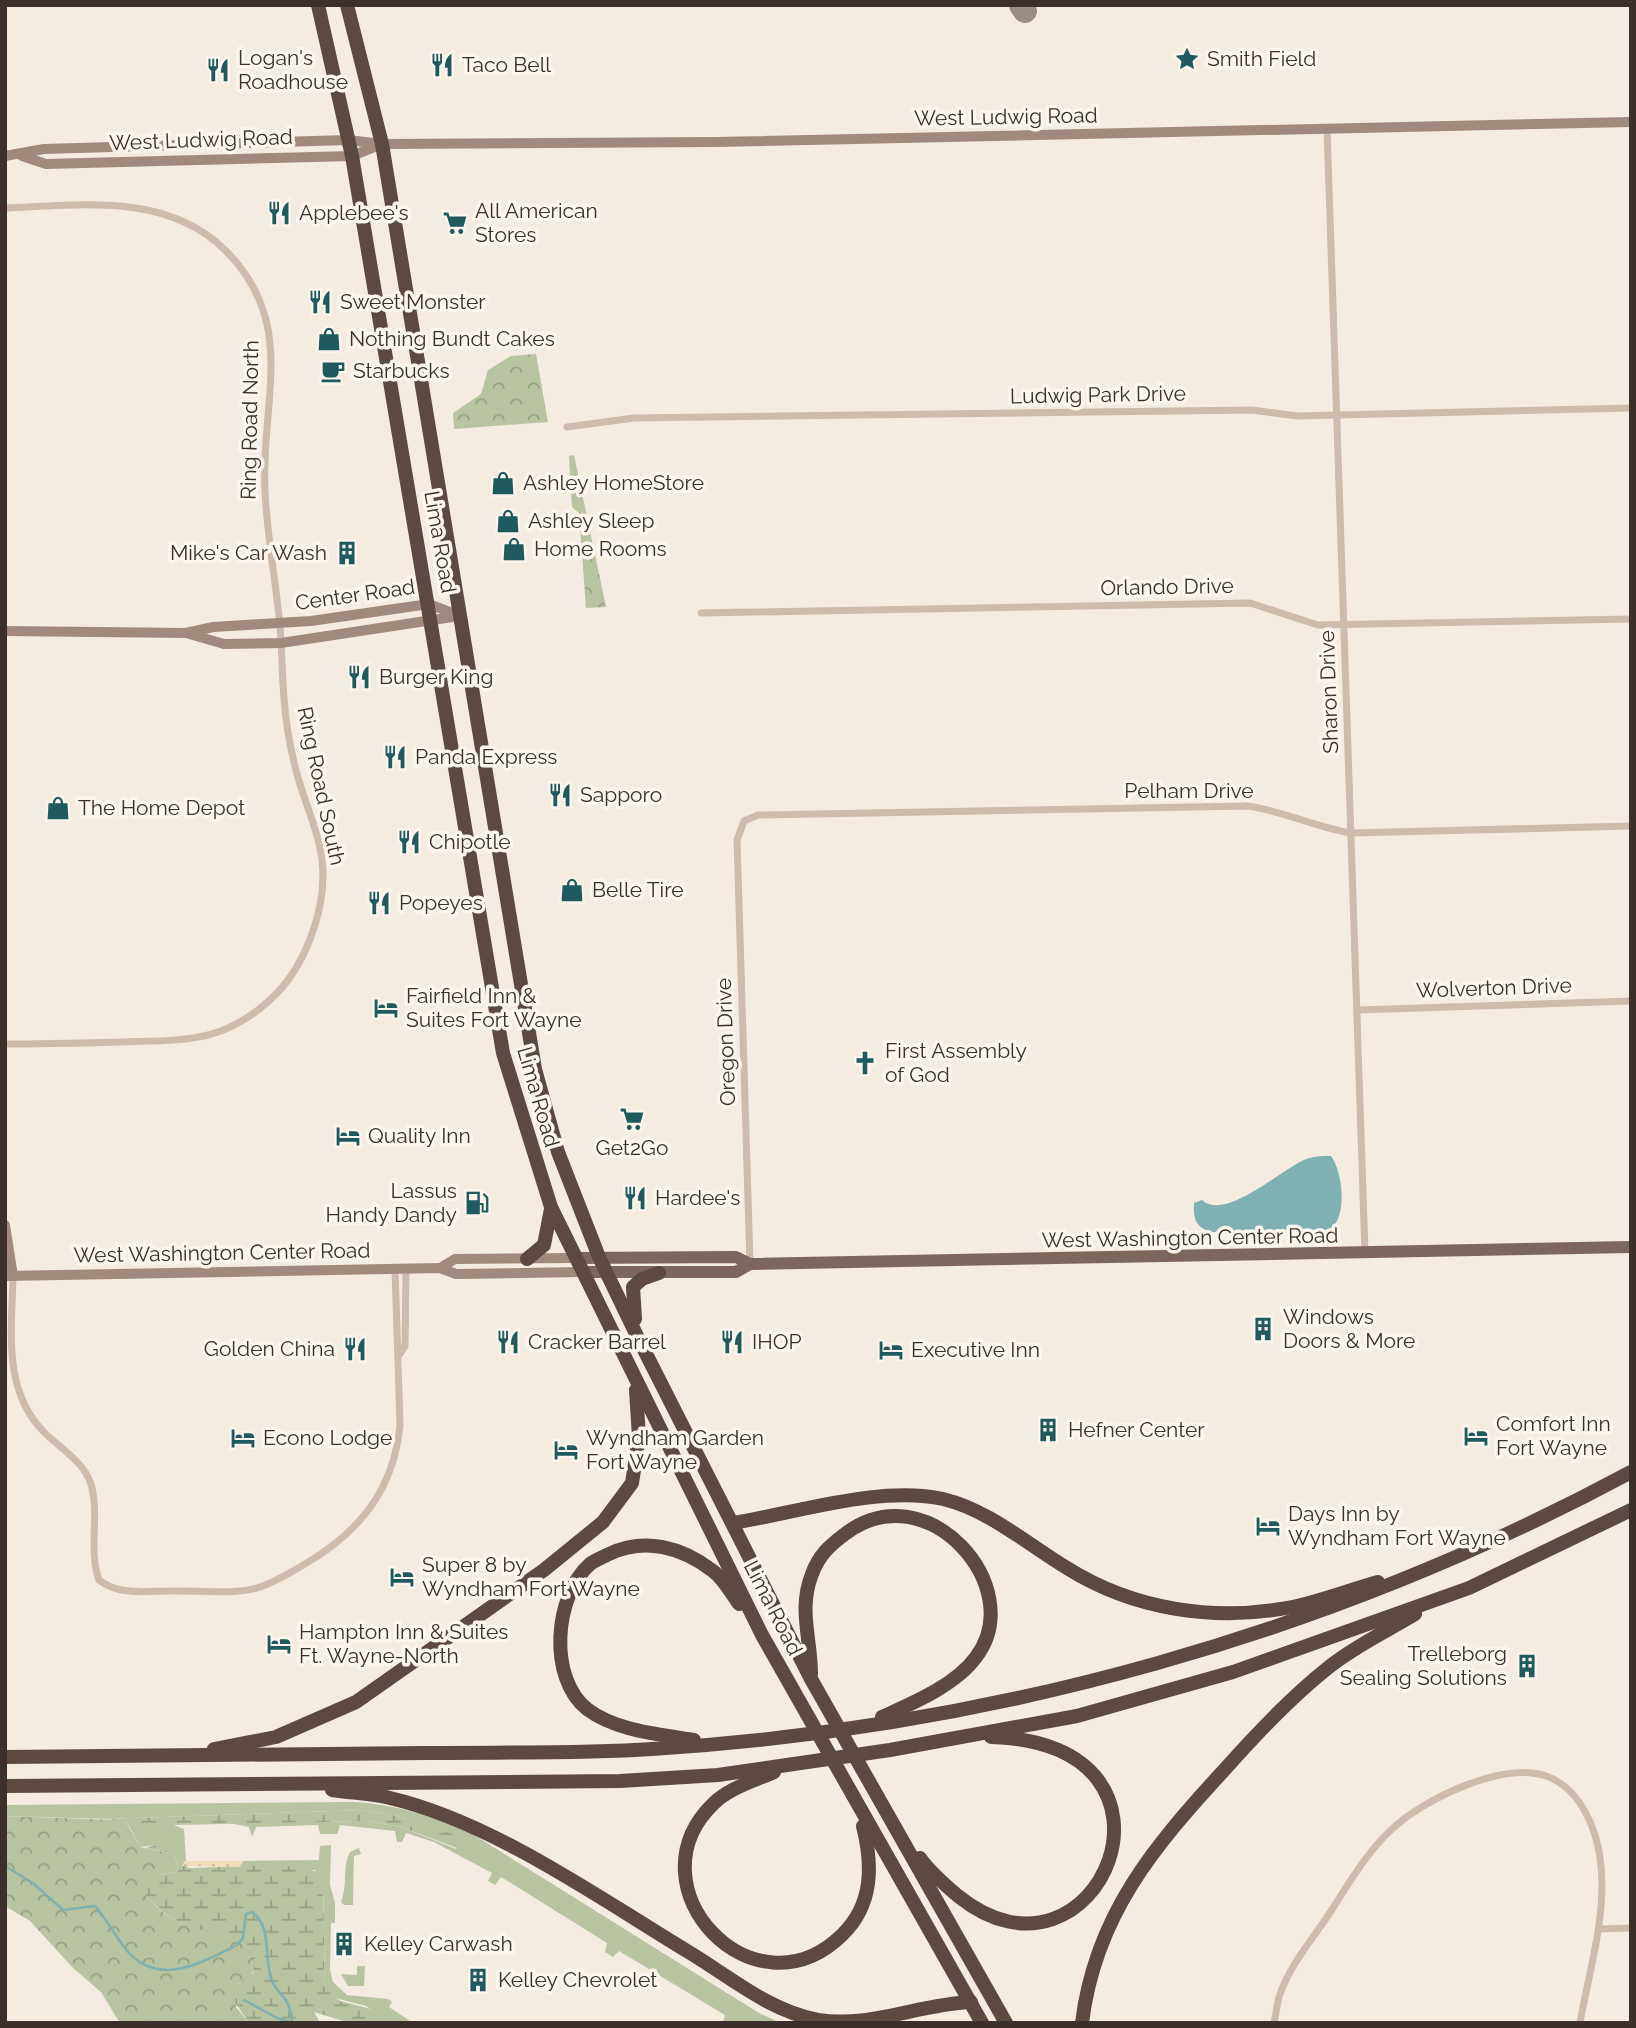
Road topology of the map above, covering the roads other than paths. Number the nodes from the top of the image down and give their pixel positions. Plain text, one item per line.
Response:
1 (318, 5) edge
2 (347, 5) edge
3 (1631, 122) edge
4 (1327, 129) junction
5 (348, 140) junction
6 (382, 144) junction
7 (5, 156) edge
8 (22, 156) junction
9 (352, 156) junction
10 (5, 208) edge
11 (1631, 408) edge
12 (1339, 415) junction
13 (567, 427) dead end
14 (429, 604) junction
15 (701, 613) dead end
16 (460, 616) junction
17 (1631, 620) edge
18 (432, 622) junction
19 (280, 625) junction
20 (1344, 626) junction
21 (5, 631) edge
22 (186, 633) junction
23 (281, 643) junction
24 (744, 821) joint
25 (1631, 826) edge
26 (1351, 833) junction
27 (1631, 1002) edge
28 (1358, 1010) junction
29 (5, 1044) edge
30 (551, 1207) junction
31 (5, 1225) edge
32 (1631, 1247) edge
33 (1365, 1254) junction
34 (599, 1257) junction
35 (575, 1258) junction
36 (527, 1259) junction
37 (750, 1264) junction
38 (440, 1268) junction
39 (400, 1269) junction
40 (582, 1272) junction
41 (606, 1272) junction
42 (659, 1273) junction
43 (9, 1276) edge
44 (638, 1338) junction
45 (635, 1382) junction
46 (1631, 1472) edge
47 (1631, 1510) edge
48 (733, 1523) junction
49 (1437, 1565) junction
50 (1444, 1597) junction
51 (762, 1635) junction
52 (813, 1682) junction
53 (861, 1726) junction
54 (959, 1737) junction
55 (716, 1744) junction
56 (192, 1756) junction
57 (5, 1757) edge
58 (793, 1764) junction
59 (278, 1783) junction
60 (5, 1786) edge
61 (857, 1808) junction
62 (896, 1825) junction
63 (1631, 1928) edge
64 (1599, 1929) junction
65 (971, 2002) junction
66 (982, 2023) edge
67 (1006, 2023) edge
68 (1083, 2023) edge
69 (1274, 2023) edge
70 (1580, 2023) edge

1 - 5 highway, Lima Road
2 - 6 highway, Lima Road
3 - 4 main road, West Ludwig Road
4 - 6 main road, West Ludwig Road
4 - 12 street, Sharon Drive
5 - 6 main road, West Ludwig Road
5 - 8 main road, West Ludwig Road
5 - 9 highway, Lima Road
6 - 9 main road, West Ludwig Road
6 - 16 highway, Lima Road
7 - 8 main road, West Ludwig Road
8 - 9 main road, West Ludwig Road
9 - 14 highway, Lima Road
10 - 19 street, Ring Road North
11 - 12 street, Ludwig Park Drive
12 - 13 street, Ludwig Park Drive
12 - 20 street, Sharon Drive
14 - 16 main road, Center Road
14 - 18 highway, Lima Road
14 - 19 main road, Center Road
15 - 20 street, Orlando Drive
16 - 18 main road, Center Road
16 - 34 highway, Lima Road
17 - 20 street, Orlando Drive
18 - 23 main road, Center Road
18 - 30 highway, Lima Road
19 - 22 main road, Center Road
19 - 23 street, Ring Road South
20 - 26 street, Sharon Drive
21 - 22 main road, Center Road
22 - 23 main road, Center Road
23 - 29 street, Ring Road South
24 - 26 street, Pelham Drive
24 - 37 street, Oregon Drive
25 - 26 street, Pelham Drive
26 - 28 street, Sharon Drive
27 - 28 street, Wolverton Drive
28 - 33 street, Sharon Drive
30 - 35 highway, Lima Road
30 - 36 highway
31 - 43 main road
32 - 33 main road, West Washington Center Road
33 - 37 main road, West Washington Center Road
34 - 35 main road, West Washington Center Road
34 - 37 main road, West Washington Center Road
34 - 41 highway, Lima Road
35 - 36 main road, West Washington Center Road
35 - 40 highway, Lima Road
36 - 38 main road, West Washington Center Road
37 - 42 main road, West Washington Center Road
38 - 39 main road, West Washington Center Road
38 - 40 main road, West Washington Center Road
39 - 43 main road, West Washington Center Road
39 - 43 street
40 - 41 main road, West Washington Center Road
40 - 45 highway, Lima Road
41 - 42 main road, West Washington Center Road
41 - 44 highway, Lima Road
42 - 44 highway
44 - 48 highway, Lima Road
45 - 51 highway, Lima Road
45 - 56 highway
46 - 49 highway
47 - 50 highway
48 - 49 highway
48 - 52 highway, Lima Road
49 - 53 highway
50 - 54 highway
50 - 68 highway
51 - 55 highway
51 - 61 highway, Lima Road
52 - 53 highway
52 - 62 highway, Lima Road
53 - 55 highway
54 - 58 highway
54 - 62 highway
55 - 56 highway
56 - 57 highway
58 - 59 highway
58 - 61 highway
59 - 60 highway
59 - 65 highway
61 - 65 highway, Lima Road
62 - 67 highway, Lima Road
63 - 64 street
64 - 69 street
64 - 70 street
65 - 66 highway, Lima Road

